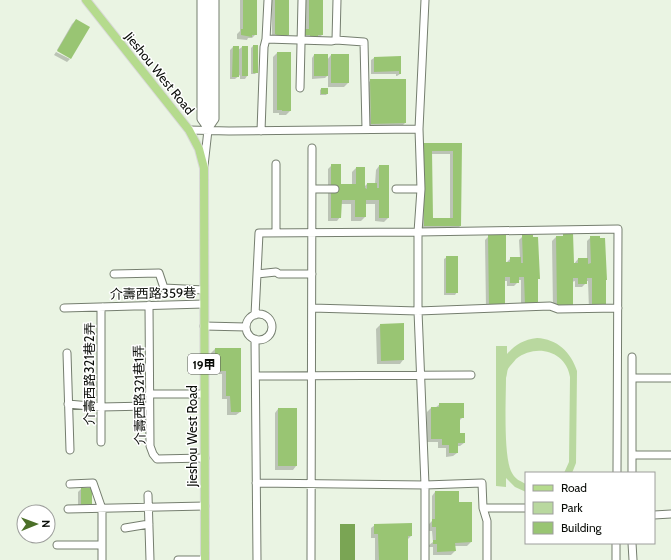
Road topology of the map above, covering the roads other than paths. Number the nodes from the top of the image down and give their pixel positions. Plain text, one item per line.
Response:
1 (86, 0) edge
2 (201, 0) edge
3 (208, 0) edge
4 (215, 0) edge
5 (268, 0) edge
6 (302, 0) edge
7 (336, 0) edge
8 (425, 0) edge
9 (208, 14) junction
10 (266, 39) junction
11 (302, 40) junction
12 (336, 40) junction
13 (300, 88) dead end
14 (419, 129) junction
15 (190, 130) junction
16 (208, 130) junction
17 (262, 130) junction
18 (366, 130) junction
19 (312, 148) dead end
20 (276, 164) dead end
21 (204, 168) junction
22 (312, 189) junction
23 (335, 189) dead end
24 (396, 189) dead end
25 (421, 189) junction
26 (312, 232) junction
27 (418, 232) junction
28 (276, 233) junction
29 (114, 274) dead end
30 (257, 274) junction
31 (312, 274) junction
32 (204, 290) junction
33 (204, 304) junction
34 (149, 305) junction
35 (103, 307) junction
36 (64, 308) dead end
37 (312, 308) junction
38 (618, 308) junction
39 (418, 311) junction
40 (255, 315) junction
41 (204, 326) junction
42 (246, 327) junction
43 (255, 339) junction
44 (67, 353) dead end
45 (632, 357) dead end
46 (471, 375) dead end
47 (256, 376) junction
48 (312, 376) junction
49 (420, 376) junction
50 (632, 378) junction
51 (671, 378) edge
52 (149, 394) junction
53 (204, 394) junction
54 (68, 404) junction
55 (149, 406) junction
56 (101, 407) junction
57 (102, 442) dead end
58 (70, 450) dead end
59 (632, 455) junction
60 (671, 455) edge
61 (205, 458) junction
62 (617, 472) edge
63 (632, 472) edge
64 (256, 483) junction
65 (311, 483) junction
66 (70, 484) dead end
67 (424, 484) junction
68 (148, 495) dead end
69 (205, 506) junction
70 (148, 508) junction
71 (483, 508) junction
72 (525, 508) edge
73 (68, 509) dead end
74 (102, 509) junction
75 (671, 514) edge
76 (655, 515) edge
77 (149, 524) junction
78 (125, 528) dead end
79 (616, 544) edge
80 (632, 544) edge
81 (57, 545) dead end
82 (102, 545) junction
83 (102, 560) edge
84 (150, 560) edge
85 (178, 560) edge
86 (205, 560) edge
87 (257, 560) edge
88 (311, 560) edge
89 (425, 560) edge
90 (487, 560) edge
91 (616, 560) edge
92 (633, 560) edge

1 - 15 main road, Jieshou West Road / 19甲
2 - 9 street, Jieshou West Road
3 - 9 street, Jieshou West Road
4 - 9 street, Jieshou West Road
5 - 10 street
6 - 11 street
7 - 12 street
8 - 14 street
9 - 16 street, Jieshou West Road
10 - 11 street
10 - 17 street
11 - 12 street
11 - 13 street
12 - 18 street
14 - 18 street
14 - 25 street
15 - 16 street
15 - 21 main road, Jieshou West Road / 19甲
16 - 17 street
16 - 21 street, Jieshou West Road
17 - 18 street
19 - 22 street
20 - 28 street
21 - 32 main road, Jieshou West Road / 19甲
22 - 23 street
22 - 26 street
24 - 25 street
25 - 27 street
26 - 27 street
26 - 28 street
26 - 31 street
27 - 38 street
27 - 39 street
28 - 30 street
29 - 32 street
30 - 31 street
30 - 40 street
31 - 37 street
32 - 33 main road, Jieshou West Road / 19甲
33 - 34 street, 介壽西路359巷
33 - 41 main road, Jieshou West Road / 19甲
34 - 35 street, 介壽西路359巷
34 - 52 street, 介壽西路321巷1弄
35 - 36 street, 介壽西路359巷
35 - 56 street, 介壽西路321巷2弄
37 - 39 street
37 - 48 street
38 - 39 street
38 - 62 street
39 - 49 street
40 - 42 street
40 - 43 street
41 - 42 street
41 - 53 main road, Jieshou West Road / 19甲
42 - 43 street
43 - 47 street
44 - 54 street
45 - 50 street
46 - 49 street
47 - 48 street
47 - 64 street
48 - 49 street
48 - 65 street
49 - 67 street
50 - 51 street
50 - 59 street
52 - 53 street
52 - 55 street, 介壽西路321巷1弄
53 - 61 main road, Jieshou West Road / 19甲
54 - 56 street
54 - 58 street
55 - 56 street
55 - 61 street, 介壽西路321巷1弄
56 - 57 street, 介壽西路321巷2弄
59 - 60 street
59 - 63 street
61 - 69 main road, Jieshou West Road / 19甲
64 - 65 street
64 - 87 street
65 - 67 street
65 - 88 street
66 - 74 street
67 - 71 street
67 - 89 street
68 - 70 street
69 - 70 street
69 - 86 main road, Jieshou West Road / 19甲
70 - 74 street
70 - 77 street
71 - 72 street
71 - 90 street
73 - 74 street
74 - 82 street
75 - 76 street
77 - 78 street
77 - 84 street
79 - 91 street
80 - 92 street
81 - 82 street
82 - 83 street
85 - 86 street

